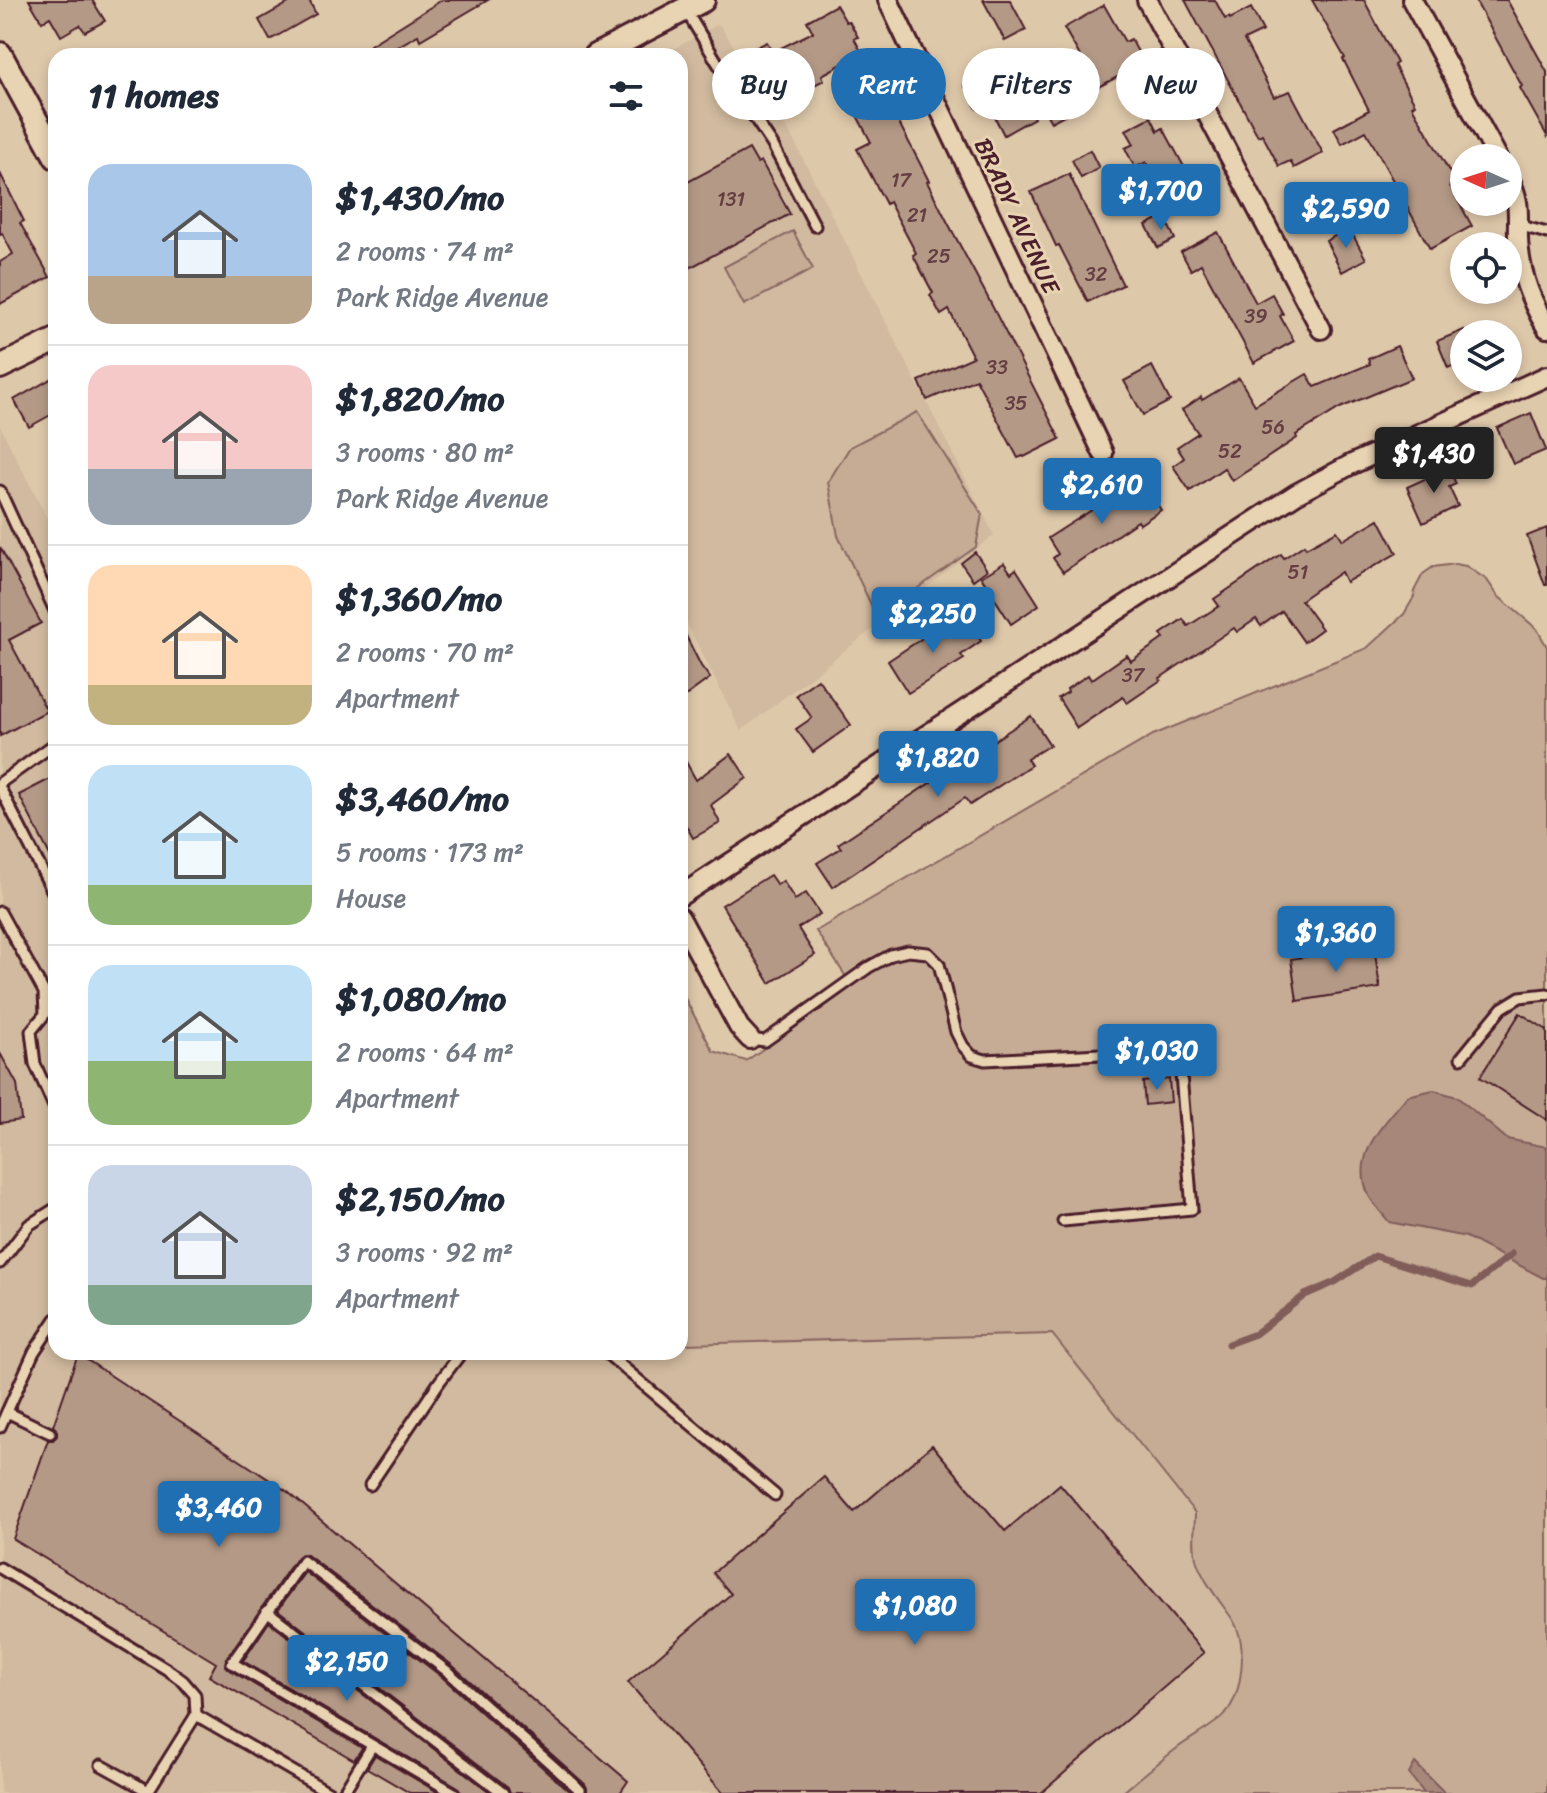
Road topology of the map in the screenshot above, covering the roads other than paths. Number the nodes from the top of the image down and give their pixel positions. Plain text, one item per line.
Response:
1 (888, 0) edge
2 (1147, 0) edge
3 (1412, 0) edge
4 (694, 5) edge
5 (611, 48) edge
6 (0, 54) edge
7 (48, 142) edge
8 (1490, 144) edge
9 (1519, 216) edge
10 (1518, 225) junction
11 (815, 226) dead end
12 (1547, 233) edge
13 (1547, 328) edge
14 (1321, 329) dead end
15 (48, 344) edge
16 (0, 367) edge
17 (1547, 376) edge
18 (1103, 453) dead end
19 (0, 491) edge
20 (48, 596) edge
21 (48, 749) edge
22 (0, 785) edge
23 (48, 882) edge
24 (688, 891) edge
25 (0, 912) edge
26 (688, 933) edge
27 (1547, 994) edge
28 (750, 1039) joint
29 (1461, 1058) dead end
30 (48, 1093) edge
31 (48, 1213) edge
32 (1063, 1221) dead end
33 (0, 1263) edge
34 (48, 1331) edge
35 (456, 1360) edge
36 (615, 1360) edge
37 (7, 1412) junction
38 (0, 1427) edge
39 (50, 1433) dead end
40 (370, 1485) dead end
41 (775, 1495) dead end
42 (0, 1568) edge
43 (267, 1611) junction
44 (196, 1715) junction
45 (372, 1746) junction
46 (101, 1765) dead end
47 (147, 1792) edge
48 (330, 1793) edge
49 (343, 1793) edge
50 (454, 1793) edge
51 (503, 1793) edge
52 (578, 1793) edge

1 - 18 street, BRADY AVENUE
2 - 14 street
3 - 8 street
4 - 5 street
4 - 11 lane
6 - 7 street
9 - 10 street
10 - 12 lane
10 - 13 street
15 - 16 street
17 - 24 street
19 - 20 lane
21 - 22 lane
22 - 23 lane
25 - 30 lane
26 - 28 street
27 - 29 lane
28 - 32 lane
31 - 33 lane
34 - 37 lane
35 - 40 lane
36 - 41 lane
37 - 38 lane
37 - 39 lane
42 - 44 lane
43 - 45 lane
43 - 51 lane
43 - 52 lane
44 - 47 lane
44 - 48 lane
45 - 49 lane
45 - 50 lane
46 - 47 lane

